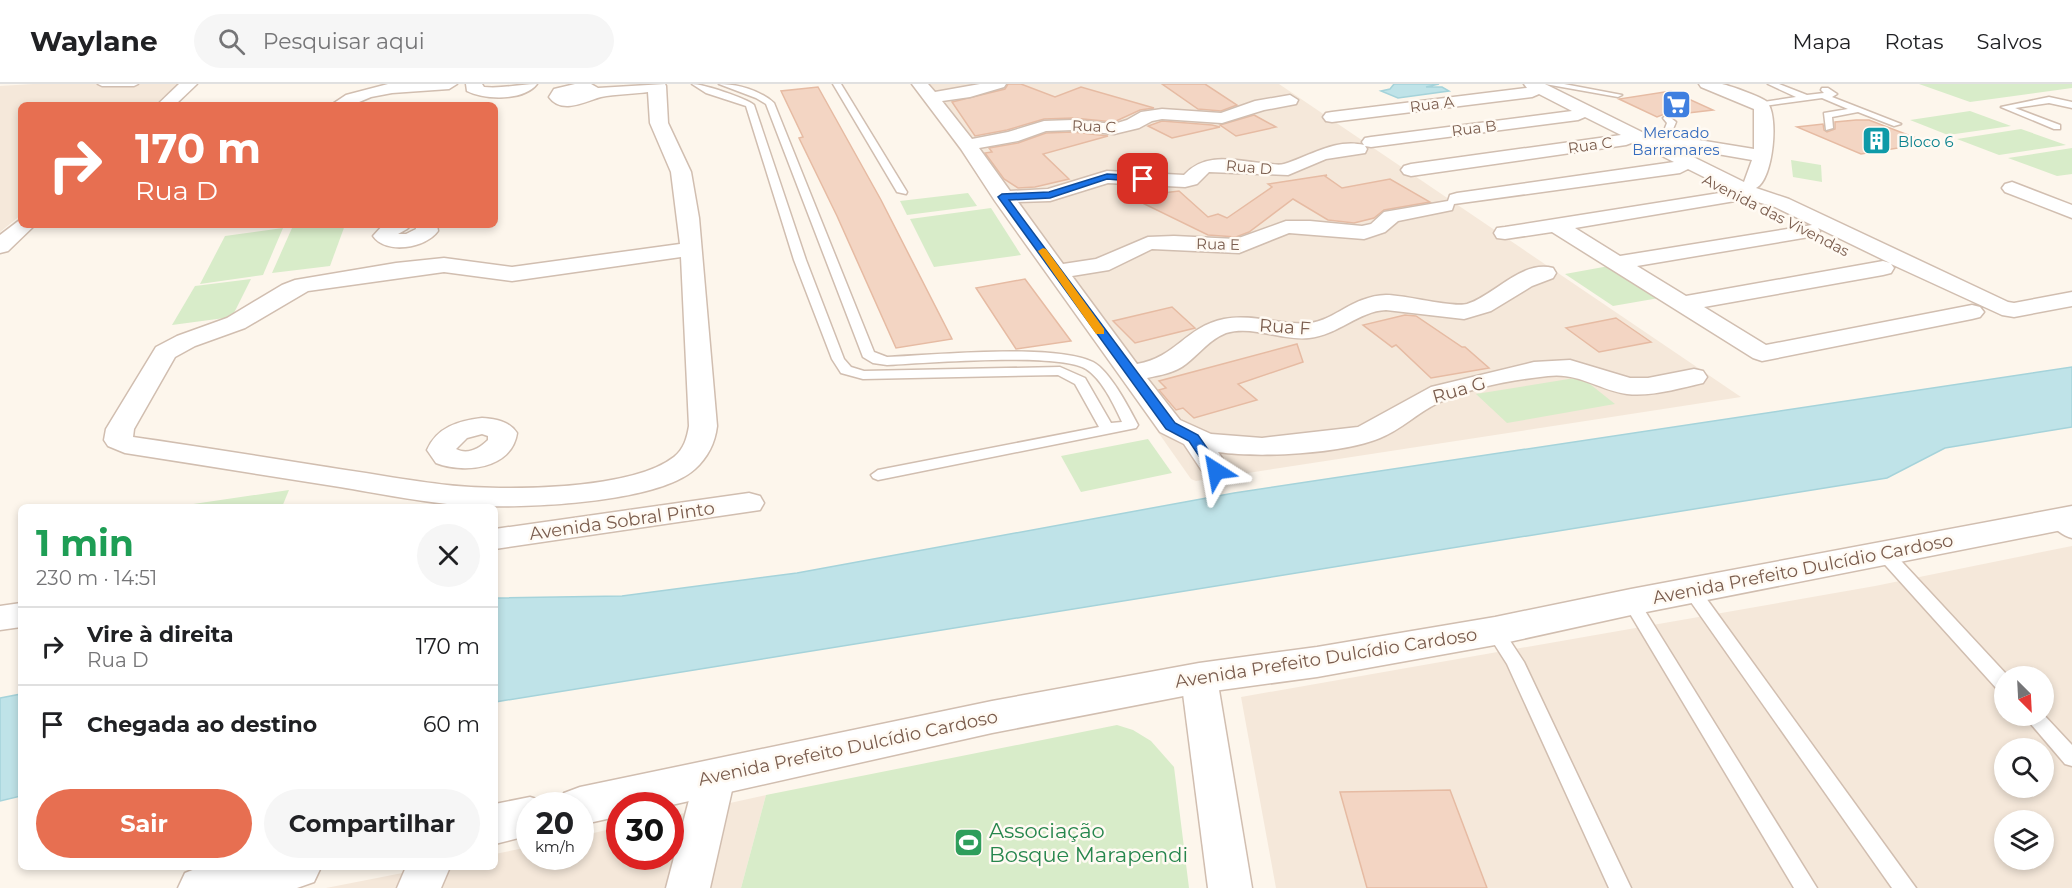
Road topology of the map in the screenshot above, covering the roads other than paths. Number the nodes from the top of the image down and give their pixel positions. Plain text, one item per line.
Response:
1 (102, 84) edge
2 (134, 84) edge
3 (189, 84) edge
4 (449, 84) edge
5 (474, 84) edge
6 (529, 84) edge
7 (696, 84) edge
8 (723, 84) edge
9 (837, 84) edge
10 (998, 84) edge
11 (1707, 84) edge
12 (1772, 84) edge
13 (657, 85) edge
14 (1535, 86) edge
15 (926, 91) edge
16 (594, 93) dead end
17 (2056, 93) dead end
18 (1618, 95) dead end
19 (2072, 98) edge
20 (1809, 99) junction
21 (1290, 100) dead end
22 (168, 102) edge
23 (346, 102) edge
24 (1760, 105) junction
25 (2072, 105) edge
26 (1859, 110) junction
27 (1578, 115) junction
28 (1332, 117) dead end
29 (1667, 118) dead end
30 (1897, 124) dead end
31 (2057, 127) dead end
32 (1829, 128) dead end
33 (1661, 139) junction
34 (1626, 140) junction
35 (967, 145) junction
36 (1365, 145) joint
37 (1763, 156) junction
38 (1680, 167) junction
39 (1412, 170) dead end
40 (1742, 188) junction
41 (2012, 188) dead end
42 (902, 192) dead end
43 (1002, 197) junction
44 (2072, 212) edge
45 (1555, 225) junction
46 (21, 228) edge
47 (429, 228) edge
48 (1809, 231) junction
49 (402, 232) edge
50 (1505, 233) dead end
51 (0, 246) edge
52 (693, 249) junction
53 (1616, 263) junction
54 (1883, 268) junction
55 (396, 270) junction
56 (1058, 271) junction
57 (1545, 273) dead end
58 (2072, 299) edge
59 (1682, 304) junction
60 (1130, 373) junction
61 (1694, 377) dead end
62 (1108, 429) junction
63 (1194, 438) junction
64 (1216, 471) dead end
65 (878, 475) dead end
66 (447, 501) edge
67 (489, 502) edge
68 (748, 503) dead end
69 (2067, 523) edge
70 (498, 539) edge
71 (1884, 553) junction
72 (1692, 591) junction
73 (1631, 602) junction
74 (18, 615) edge
75 (0, 618) edge
76 (1495, 631) junction
77 (1994, 673) edge
78 (1198, 678) junction
79 (2042, 726) edge
80 (2072, 758) edge
81 (715, 777) junction
82 (594, 803) edge
83 (516, 819) edge
84 (498, 823) edge
85 (283, 870) edge
86 (427, 870) edge
87 (202, 888) edge
88 (419, 888) edge
89 (688, 888) edge
90 (1230, 888) edge
91 (1620, 888) edge
92 (1806, 888) edge
93 (1905, 888) edge

1 - 2 lane
3 - 22 street
4 - 23 street
5 - 6 street
7 - 62 lane
8 - 62 lane
9 - 42 lane
10 - 15 street
11 - 24 street
12 - 20 lane
13 - 16 street
13 - 52 street
14 - 18 lane
14 - 27 street, Avenida das Vivendas
14 - 28 street, Rua A
14 - 33 street
14 - 40 street
15 - 35 street
17 - 19 lane
20 - 24 lane
20 - 26 lane
21 - 35 street, Rua C
24 - 37 street
25 - 31 lane
26 - 30 lane
26 - 32 lane
27 - 34 street, Avenida das Vivendas
27 - 36 street, Rua B
29 - 33 lane
33 - 37 street
33 - 40 street
34 - 38 street, Avenida das Vivendas
34 - 39 street, Rua C
35 - 43 street
36 - 43 street, Rua D
37 - 40 street
38 - 40 street, Avenida das Vivendas
38 - 56 street, Rua E
40 - 45 street
40 - 48 street, Avenida das Vivendas
40 - 58 street
41 - 44 street
43 - 56 street
45 - 50 street
45 - 53 street
46 - 51 street
47 - 49 street
48 - 53 street
48 - 54 street, Avenida das Vivendas
49 - 55 street
52 - 55 street
52 - 67 street
53 - 59 street
54 - 59 street
54 - 59 street, Avenida das Vivendas
55 - 66 street
56 - 60 street
57 - 60 street, Rua F
60 - 63 street
61 - 63 street, Rua G
62 - 65 lane
63 - 64 street
66 - 67 street
66 - 67 street
68 - 70 street, Avenida Sobral Pinto
69 - 71 street, Avenida Prefeito Dulcídio Cardoso
71 - 72 street, Avenida Prefeito Dulcídio Cardoso
71 - 77 lane
72 - 73 street, Avenida Prefeito Dulcídio Cardoso
72 - 93 lane
73 - 76 street, Avenida Prefeito Dulcídio Cardoso
73 - 92 lane
74 - 75 street
76 - 78 street, Avenida Prefeito Dulcídio Cardoso
76 - 91 lane
78 - 81 street, Avenida Prefeito Dulcídio Cardoso
78 - 90 street
79 - 80 lane
81 - 82 street, Avenida Prefeito Dulcídio Cardoso
81 - 89 street
83 - 84 street
85 - 87 street
86 - 88 street

